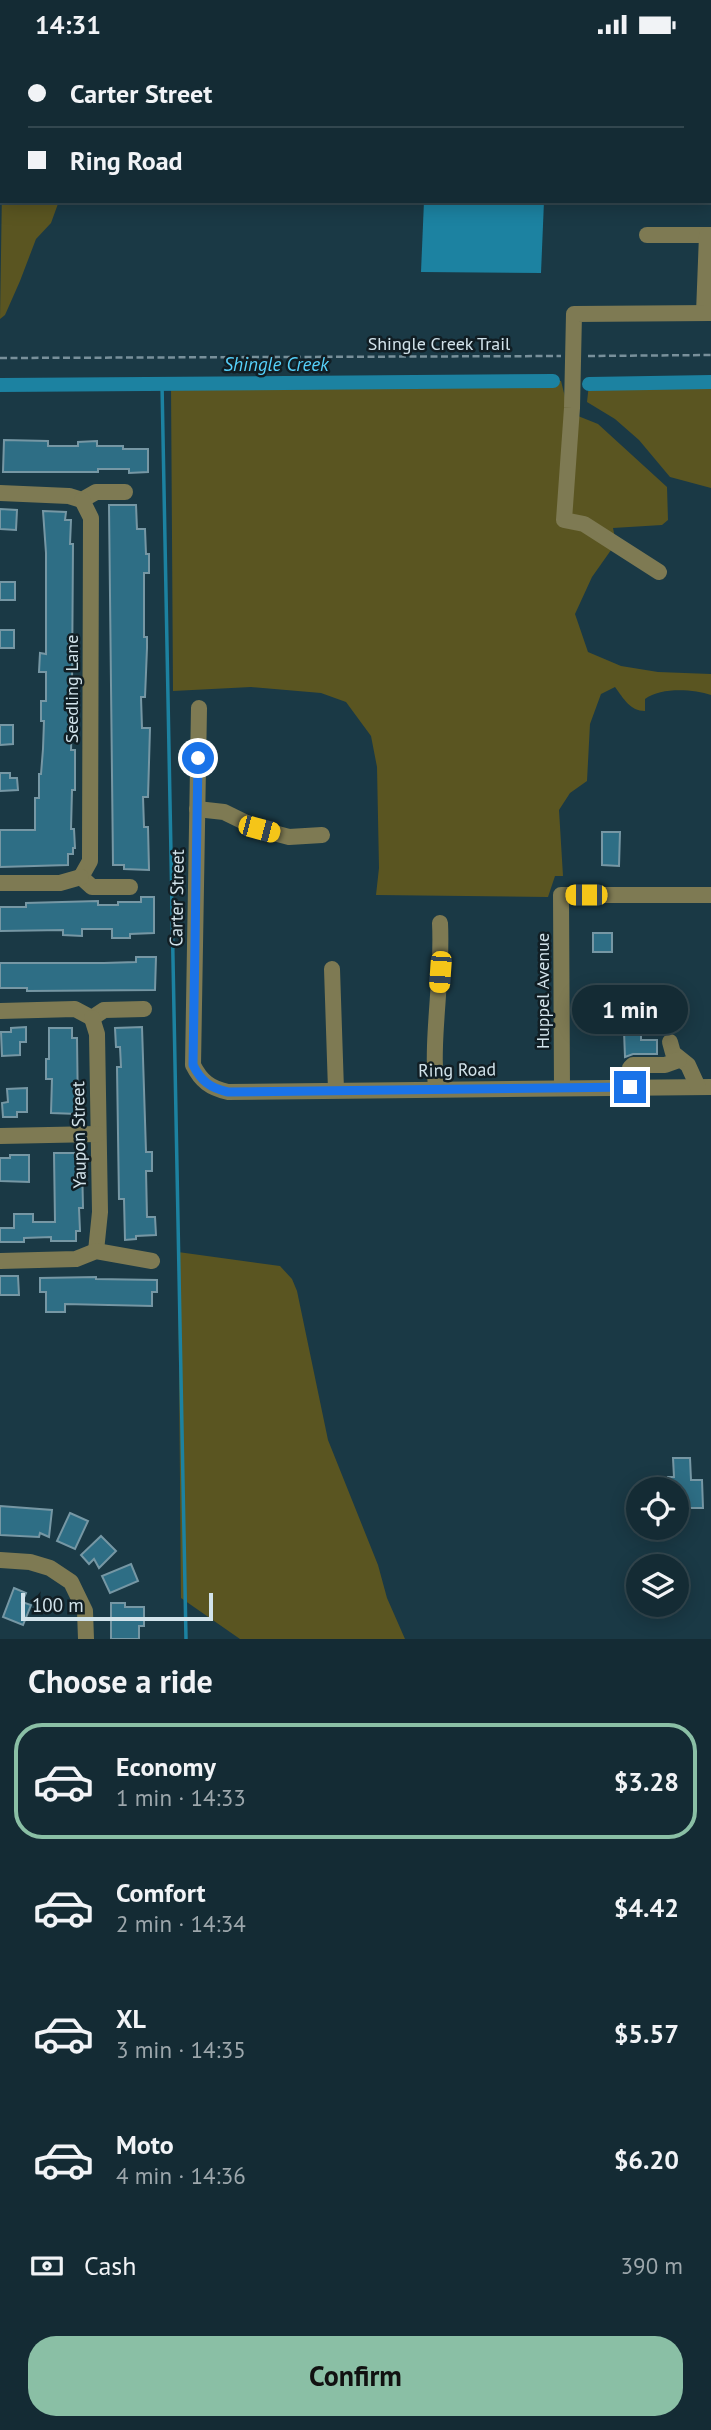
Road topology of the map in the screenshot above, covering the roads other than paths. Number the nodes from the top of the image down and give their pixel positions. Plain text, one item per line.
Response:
1 (647, 235) dead end
2 (709, 235) edge
3 (708, 313) edge
4 (125, 492) dead end
5 (0, 493) edge
6 (82, 500) junction
7 (659, 572) dead end
8 (199, 708) dead end
9 (197, 809) junction
10 (322, 835) dead end
11 (81, 877) junction
12 (0, 883) edge
13 (131, 887) dead end
14 (711, 895) edge
15 (440, 923) dead end
16 (332, 969) dead end
17 (144, 1009) dead end
18 (0, 1011) edge
19 (92, 1018) junction
20 (670, 1042) dead end
21 (679, 1060) junction
22 (206, 1084) joint
23 (630, 1087) junction
24 (704, 1087) edge
25 (562, 1088) junction
26 (436, 1089) junction
27 (336, 1090) junction
28 (98, 1134) junction
29 (0, 1136) edge
30 (96, 1251) junction
31 (0, 1261) edge
32 (152, 1261) dead end
33 (0, 1560) edge
34 (86, 1639) edge

1 - 2 street
2 - 3 street
3 - 7 street
4 - 6 street
5 - 6 street
6 - 11 street, Seedling Lane
8 - 9 street, Carter Street
9 - 10 street
9 - 22 street, Carter Street
11 - 12 street
11 - 13 street
14 - 25 street, Huppel Avenue
15 - 26 street
16 - 27 street
17 - 19 street
18 - 19 street
19 - 28 street, Yaupon Street
20 - 21 street
21 - 23 street
21 - 24 street
22 - 27 street, Ring Road
23 - 24 street, Ring Road
23 - 25 street, Ring Road
25 - 26 street, Ring Road
26 - 27 street, Ring Road
28 - 29 street
28 - 30 street, Yaupon Street
30 - 31 street
30 - 32 street
33 - 34 street

